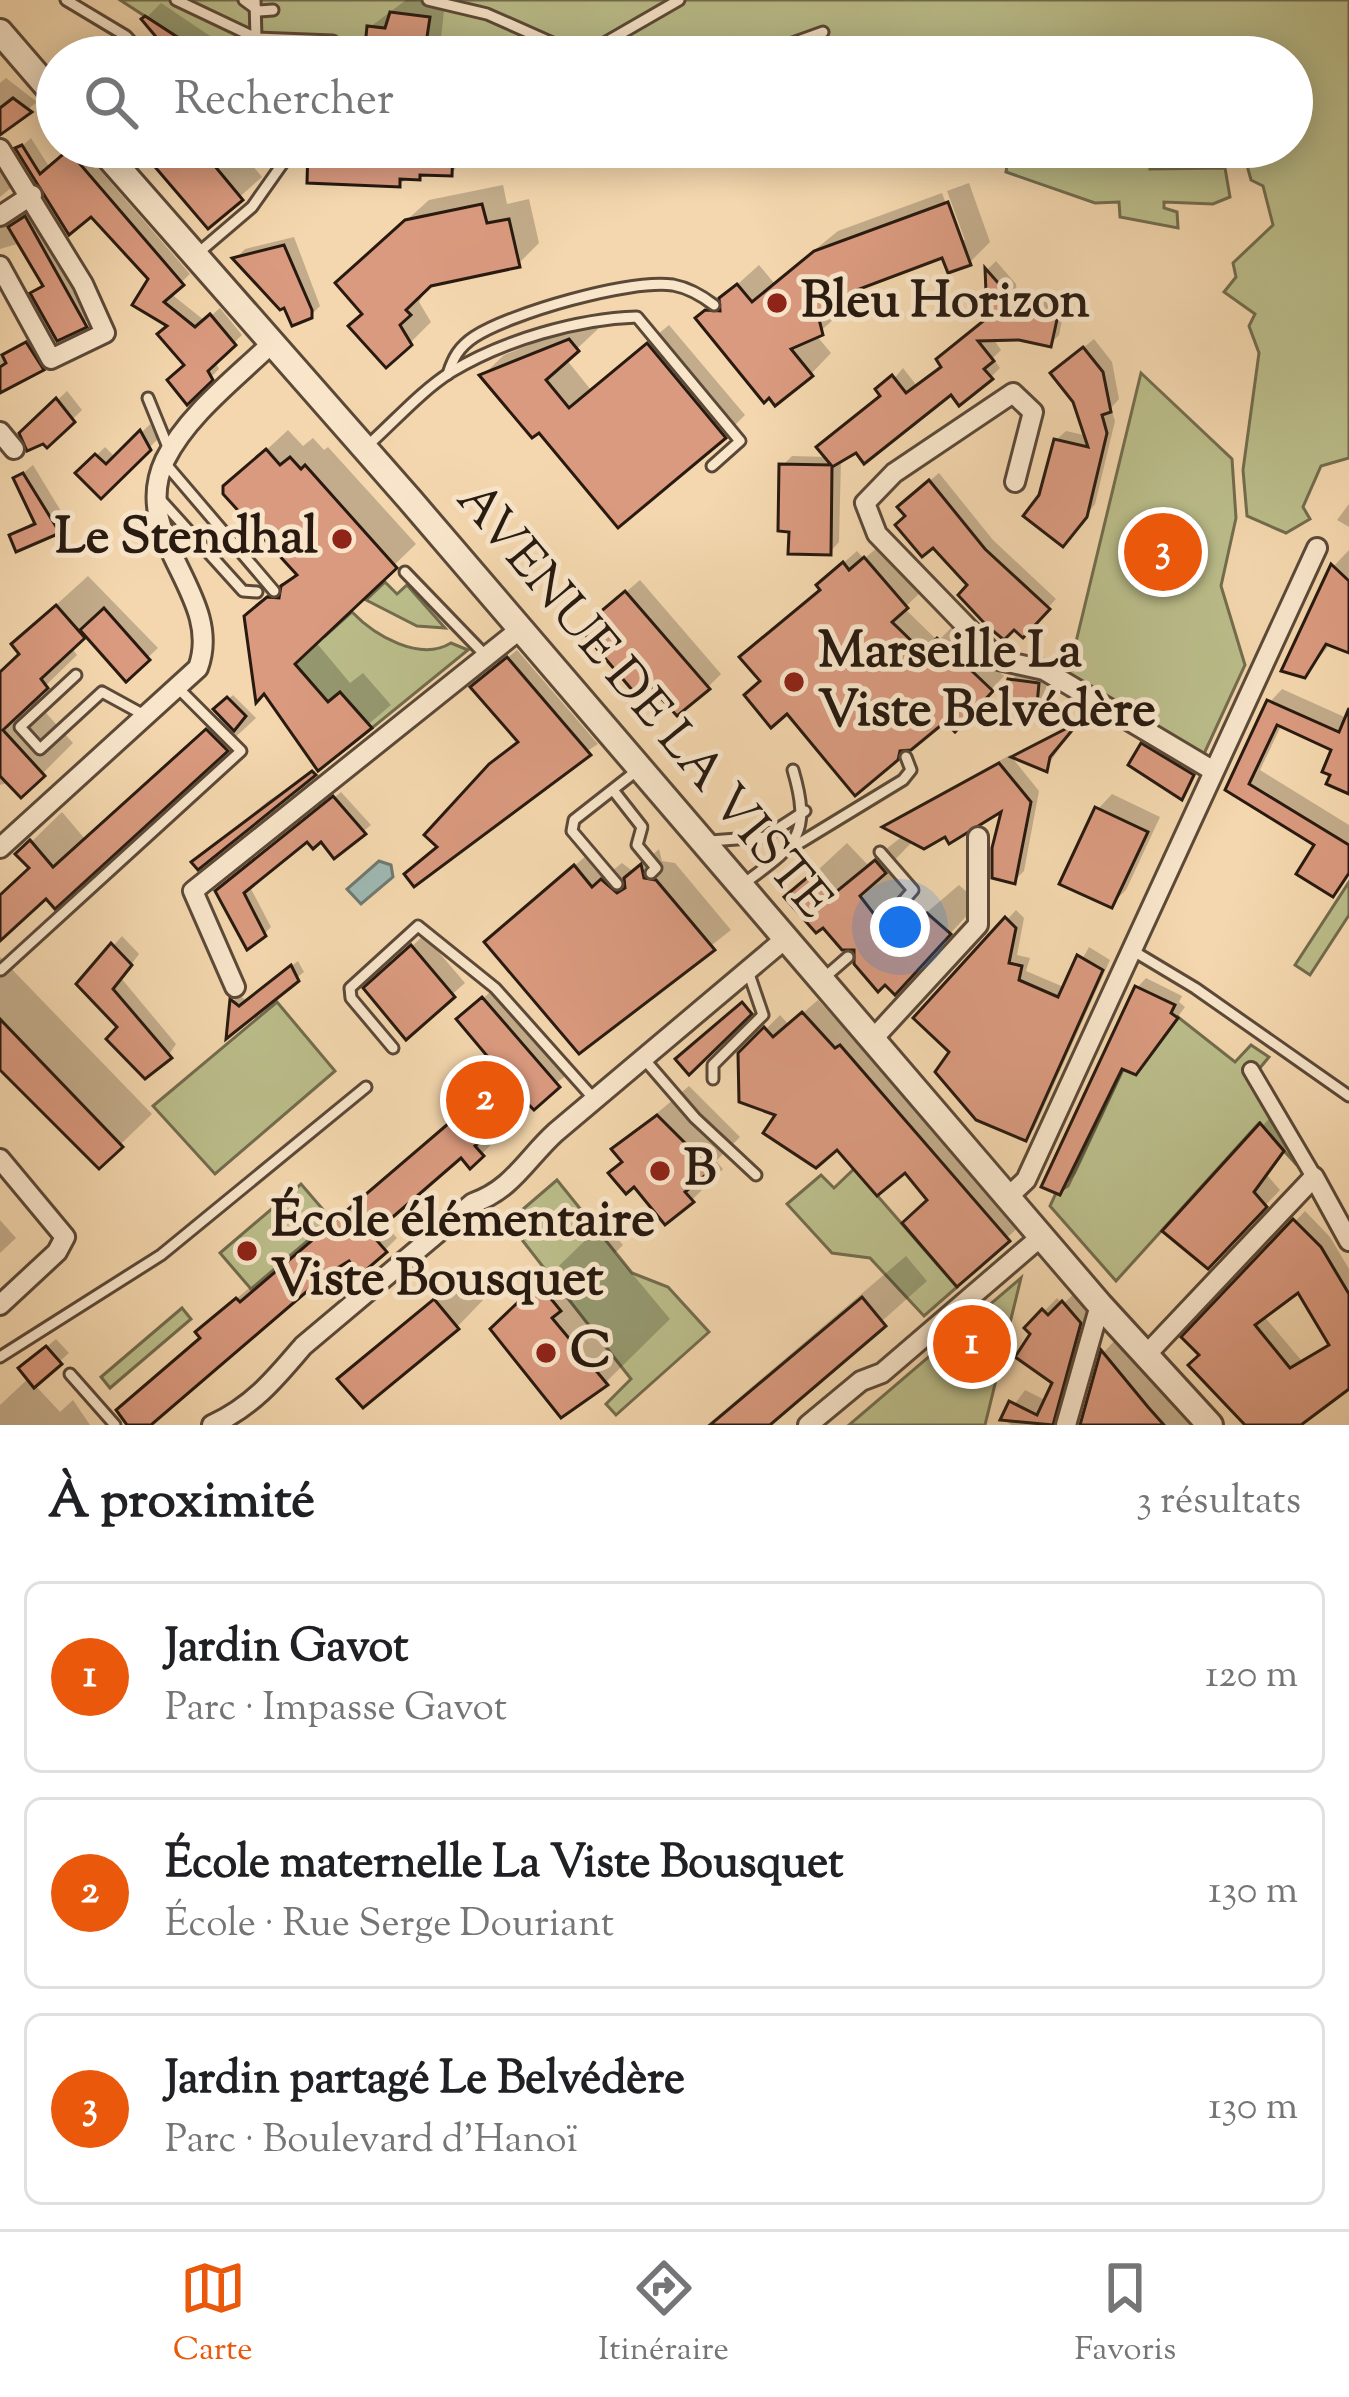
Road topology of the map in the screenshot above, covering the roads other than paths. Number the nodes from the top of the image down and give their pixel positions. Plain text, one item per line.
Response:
1 (66, 0) edge
2 (176, 0) edge
3 (244, 0) edge
4 (428, 0) edge
5 (679, 0) edge
6 (447, 3) edge
7 (257, 5) edge
8 (272, 10) dead end
9 (0, 32) edge
10 (823, 32) dead end
11 (126, 36) edge
12 (252, 36) edge
13 (256, 36) edge
14 (535, 36) edge
15 (615, 36) edge
16 (812, 36) edge
17 (36, 74) edge
18 (0, 148) edge
19 (118, 168) edge
20 (280, 168) edge
21 (32, 195) junction
22 (0, 216) edge
23 (194, 256) junction
24 (0, 266) edge
25 (714, 305) dead end
26 (271, 344) junction
27 (448, 374) junction
28 (148, 398) dead end
29 (0, 432) edge
30 (14, 449) dead end
31 (363, 449) junction
32 (167, 457) junction
33 (712, 466) dead end
34 (1015, 482) dead end
35 (156, 494) junction
36 (1317, 548) dead end
37 (405, 572) dead end
38 (257, 592) dead end
39 (274, 592) dead end
40 (461, 630) junction
41 (518, 631) junction
42 (447, 633) dead end
43 (486, 656) junction
44 (76, 675) dead end
45 (180, 690) junction
46 (149, 717) junction
47 (906, 757) dead end
48 (639, 769) junction
49 (793, 770) dead end
50 (1212, 770) junction
51 (613, 790) junction
52 (806, 812) junction
53 (978, 837) dead end
54 (702, 842) junction
55 (793, 847) junction
56 (0, 848) edge
57 (880, 852) dead end
58 (651, 873) dead end
59 (617, 884) dead end
60 (740, 886) junction
61 (883, 925) dead end
62 (785, 939) junction
63 (1130, 950) junction
64 (848, 957) dead end
65 (1, 970) edge
66 (748, 971) junction
67 (821, 981) junction
68 (235, 987) dead end
69 (872, 1040) junction
70 (393, 1048) dead end
71 (644, 1059) junction
72 (1251, 1070) dead end
73 (713, 1079) dead end
74 (1349, 1080) edge
75 (366, 1087) dead end
76 (1345, 1094) edge
77 (595, 1100) junction
78 (0, 1159) edge
79 (756, 1175) dead end
80 (1313, 1177) junction
81 (1008, 1197) junction
82 (1043, 1235) junction
83 (1349, 1241) edge
84 (0, 1305) edge
85 (1100, 1305) junction
86 (1145, 1356) junction
87 (0, 1357) edge
88 (70, 1374) dead end
89 (115, 1425) edge
90 (212, 1425) edge
91 (808, 1425) edge
92 (1066, 1425) edge
93 (1210, 1425) edge

1 - 11 lane
2 - 12 lane
3 - 7 lane
4 - 6 lane
5 - 15 lane
6 - 14 lane
7 - 8 lane
7 - 13 lane
9 - 17 street
10 - 16 lane
18 - 21 street
19 - 23 street, AVENUE DE LA VISTE
20 - 23 lane
21 - 22 street
21 - 24 street
23 - 26 street, AVENUE DE LA VISTE
25 - 27 lane
26 - 31 street, AVENUE DE LA VISTE
26 - 32 street
27 - 31 lane
27 - 33 lane
28 - 32 lane
29 - 30 street
31 - 41 street, AVENUE DE LA VISTE
32 - 35 street
32 - 39 lane
34 - 50 street
35 - 38 lane
35 - 45 street
36 - 50 street
37 - 40 lane
40 - 42 lane
40 - 43 lane
41 - 43 street
41 - 48 street, AVENUE DE LA VISTE
43 - 68 street
44 - 46 lane
45 - 46 street
45 - 65 lane
46 - 56 street
47 - 55 lane
48 - 51 lane
48 - 54 street, AVENUE DE LA VISTE
49 - 52 lane
50 - 63 street
51 - 58 lane
51 - 59 lane
52 - 54 lane
52 - 55 lane
53 - 69 street
54 - 60 street, AVENUE DE LA VISTE
55 - 60 lane
57 - 61 lane
60 - 62 street, AVENUE DE LA VISTE
62 - 66 street
62 - 67 street, AVENUE DE LA VISTE
63 - 76 lane
63 - 81 street
64 - 67 lane
66 - 71 street
66 - 73 lane
67 - 69 street, AVENUE DE LA VISTE
69 - 81 street, AVENUE DE LA VISTE
70 - 77 lane
71 - 77 street
71 - 79 lane
72 - 80 street
74 - 76 lane
75 - 87 lane
77 - 90 street
78 - 84 street
80 - 83 street
80 - 86 street
81 - 82 street, AVENUE DE LA VISTE
82 - 85 street, AVENUE DE LA VISTE
82 - 91 street
85 - 86 street, AVENUE DE LA VISTE
85 - 92 street
86 - 93 street, AVENUE DE LA VISTE
88 - 89 lane

